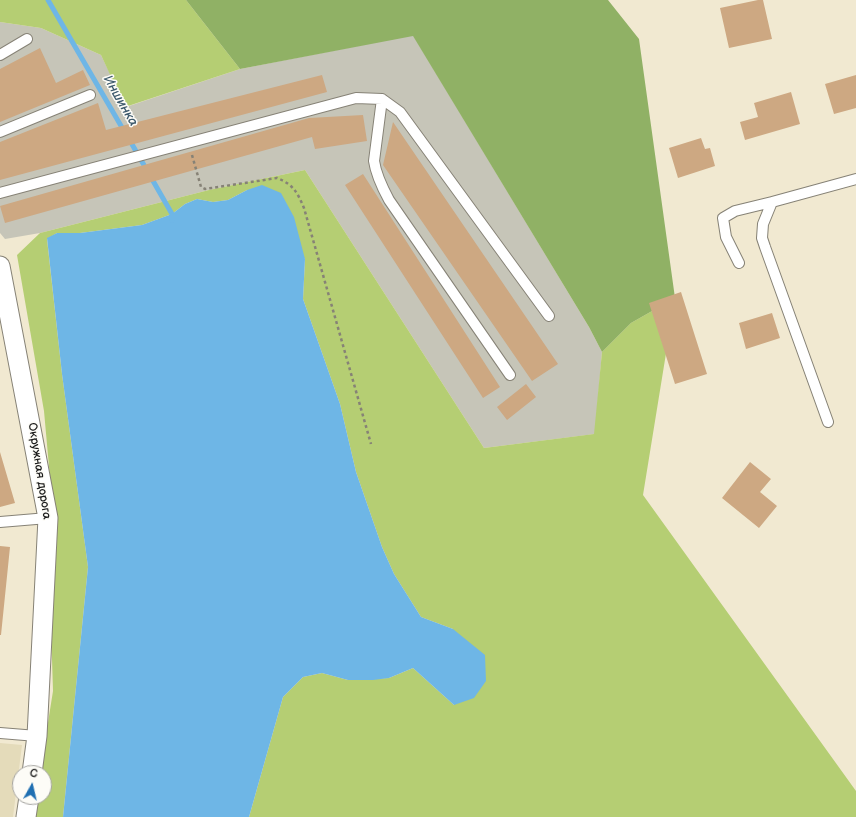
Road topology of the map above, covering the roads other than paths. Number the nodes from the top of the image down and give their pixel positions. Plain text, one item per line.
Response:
1 (27, 39) dead end
2 (0, 56) edge
3 (90, 95) dead end
4 (382, 99) junction
5 (0, 132) edge
6 (856, 179) edge
7 (0, 192) edge
8 (772, 202) junction
9 (739, 264) dead end
10 (0, 266) edge
11 (549, 316) dead end
12 (510, 375) dead end
13 (828, 422) dead end
14 (48, 518) junction
15 (0, 522) edge
16 (0, 733) edge
17 (37, 736) junction
18 (33, 765) edge
19 (28, 805) edge
20 (26, 817) edge

1 - 2 lane
3 - 5 lane
4 - 7 lane
4 - 11 lane
4 - 12 lane
6 - 8 lane
8 - 9 lane
8 - 13 lane
10 - 14 street, Окружная дорога
14 - 15 lane
14 - 17 street, Окружная дорога
16 - 17 lane
17 - 18 street, Окружная дорога
19 - 20 street

